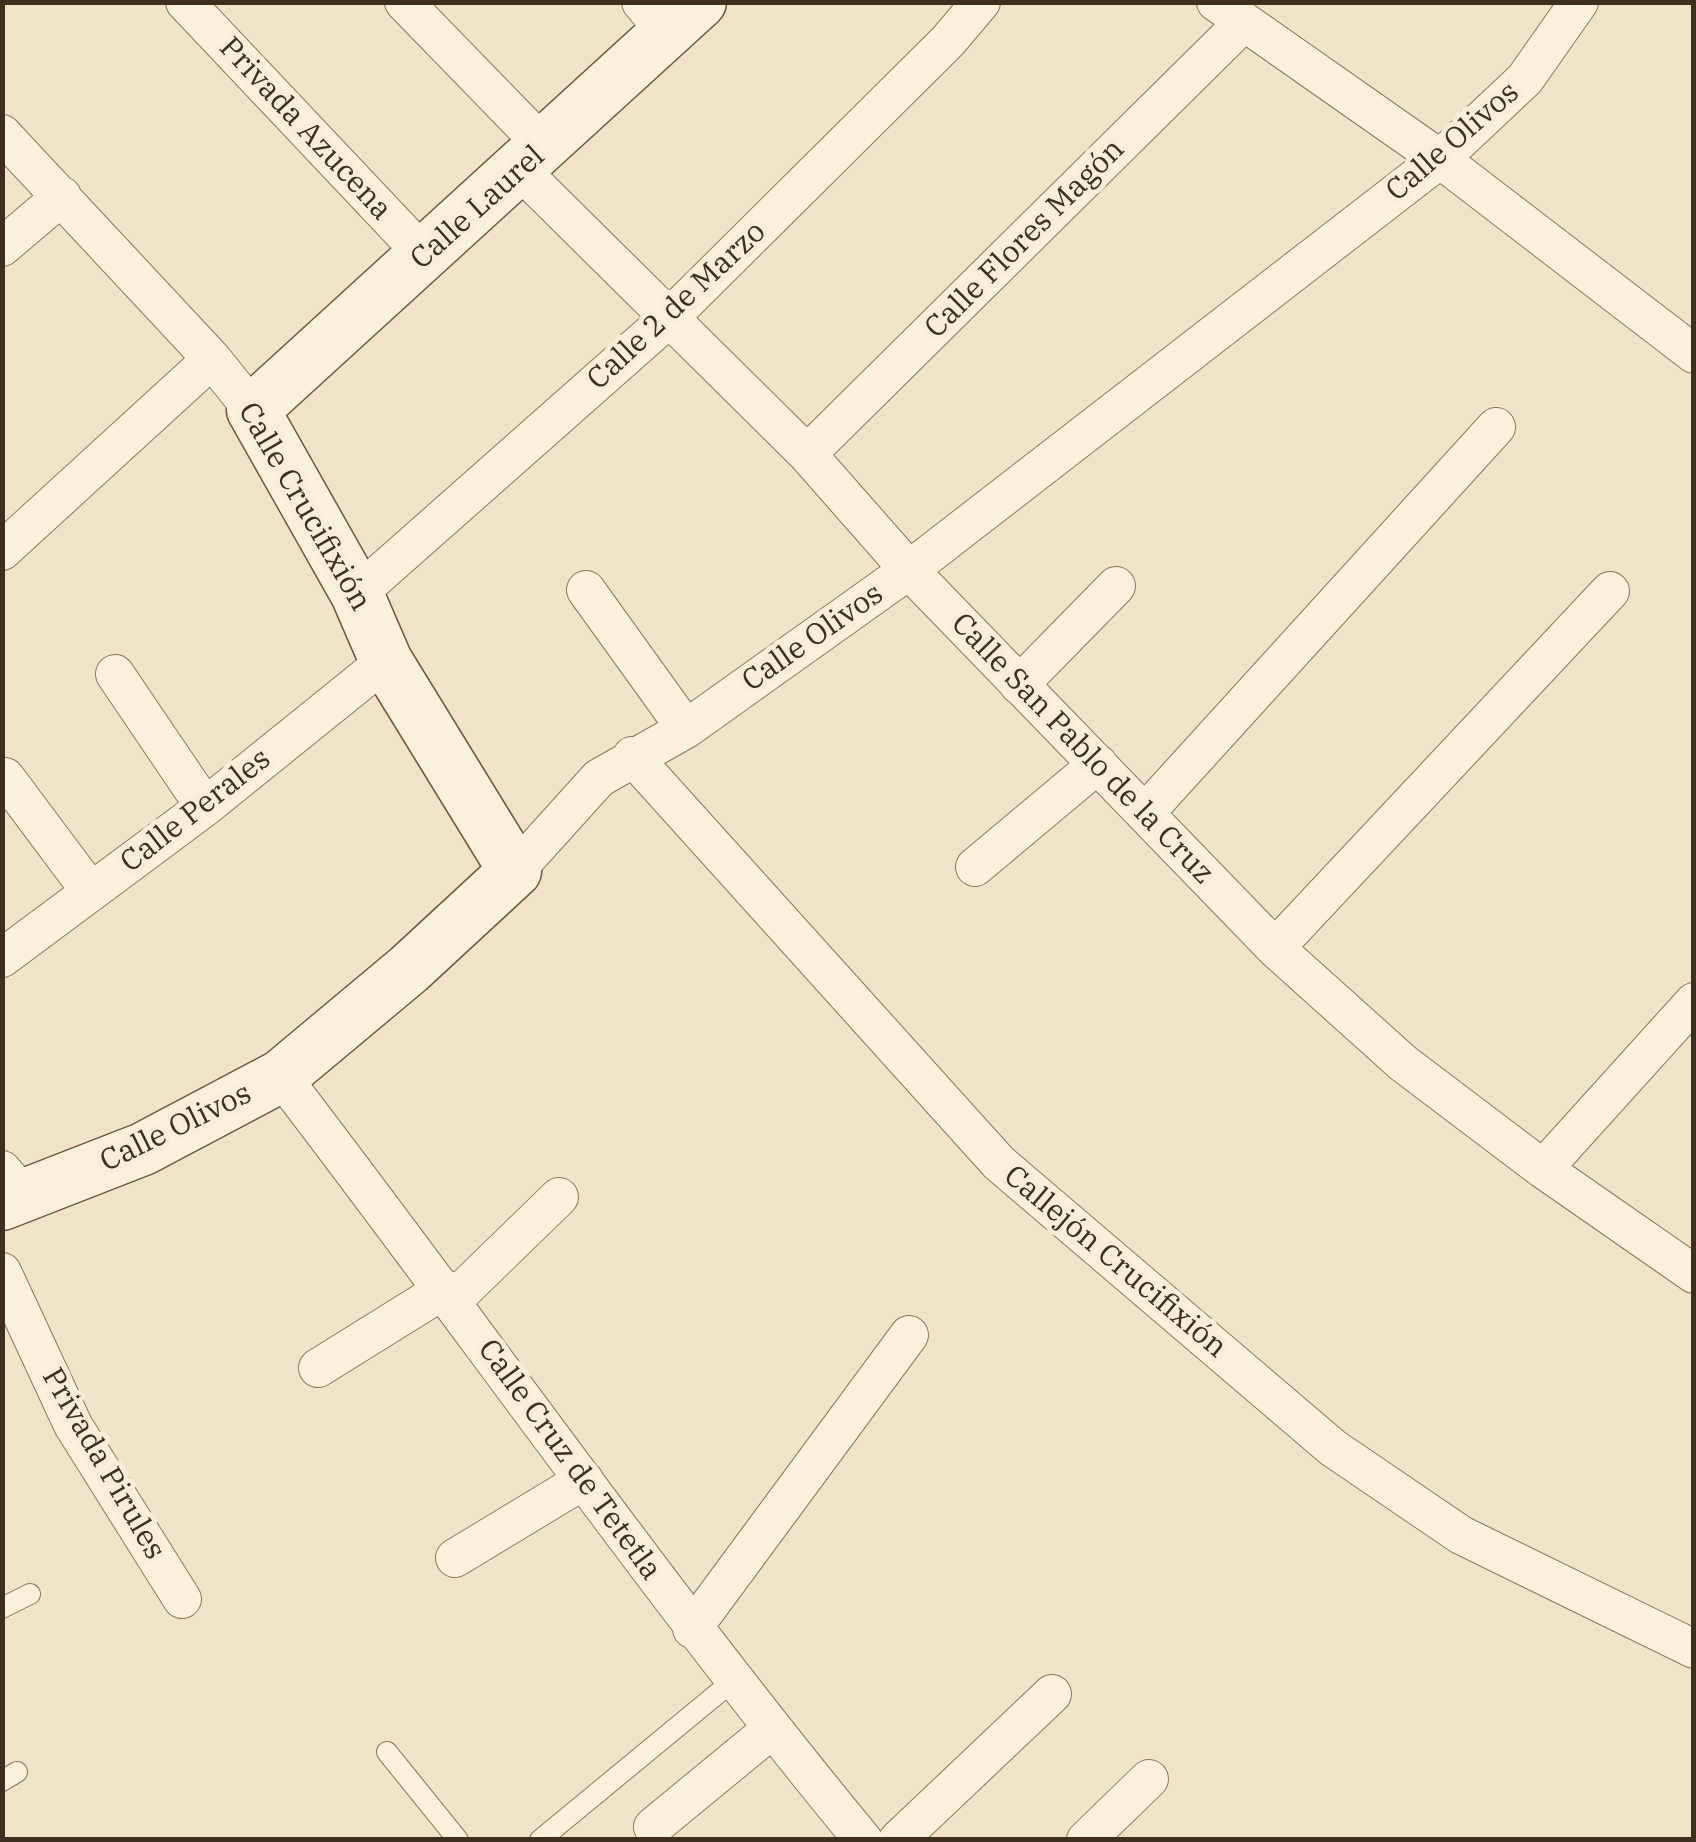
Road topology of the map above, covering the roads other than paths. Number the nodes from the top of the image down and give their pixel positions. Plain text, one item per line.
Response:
1 (185, 2) edge
2 (404, 2) edge
3 (981, 2) edge
4 (1579, 2) edge
5 (669, 13) edge
6 (1230, 13) edge
7 (2, 134) edge
8 (532, 158) junction
9 (1440, 159) junction
10 (62, 196) junction
11 (2, 247) edge
12 (426, 256) junction
13 (668, 319) junction
14 (1694, 354) edge
15 (212, 359) junction
16 (254, 410) junction
17 (1496, 426) dead end
18 (806, 454) junction
19 (2, 551) edge
20 (909, 570) junction
21 (1116, 586) dead end
22 (586, 590) dead end
23 (1610, 591) dead end
24 (357, 594) junction
25 (386, 661) junction
26 (115, 674) dead end
27 (1019, 685) junction
28 (686, 728) junction
29 (632, 756) junction
30 (1098, 764) junction
31 (5, 777) edge
32 (205, 807) junction
33 (1145, 814) junction
34 (975, 867) dead end
35 (515, 871) junction
36 (90, 892) junction
37 (1275, 948) junction
38 (2, 958) edge
39 (1694, 1002) edge
40 (281, 1076) junction
41 (1542, 1168) junction
42 (10, 1190) edge
43 (559, 1197) dead end
44 (2, 1272) edge
45 (1694, 1274) edge
46 (449, 1295) junction
47 (909, 1334) dead end
48 (318, 1368) dead end
49 (584, 1480) junction
50 (455, 1558) dead end
51 (30, 1594) dead end
52 (182, 1599) dead end
53 (2, 1608) edge
54 (692, 1629) junction
55 (1694, 1648) edge
56 (734, 1680) junction
57 (1052, 1694) dead end
58 (772, 1728) junction
59 (387, 1752) dead end
60 (1149, 1778) dead end
61 (653, 1826) dead end
62 (458, 1840) edge
63 (540, 1840) edge
64 (863, 1840) edge
65 (898, 1840) edge
66 (1086, 1840) edge

1 - 12 street, Privada Azucena
2 - 8 street, Calle San Pablo de la Cruz
3 - 13 street, Calle 2 de Marzo
4 - 9 street, Calle Olivos
5 - 8 street, Calle Laurel
6 - 9 street
6 - 18 street, Calle Flores Magón
7 - 10 street, Calle Crucifixión
8 - 12 street, Calle Laurel
8 - 13 street, Calle San Pablo de la Cruz
9 - 14 street
9 - 20 street, Calle Olivos
10 - 11 street
10 - 15 street, Calle Crucifixión
12 - 16 street, Calle Laurel
13 - 18 street, Calle San Pablo de la Cruz
13 - 24 street, Calle 2 de Marzo
15 - 16 street, Calle Crucifixión
15 - 19 street
16 - 24 street, Calle Crucifixión
17 - 33 street
18 - 20 street, Calle San Pablo de la Cruz
20 - 27 street, Calle San Pablo de la Cruz
20 - 28 street, Calle Olivos
21 - 27 street
22 - 28 street
23 - 37 street
24 - 25 street, Calle Crucifixión
25 - 32 street, Calle Perales
25 - 35 street, Calle Crucifixión
26 - 32 street
27 - 30 street, Calle San Pablo de la Cruz
28 - 29 street, Calle Olivos
29 - 35 street, Calle Olivos
29 - 55 street, Callejón Crucifixión
30 - 33 street, Calle San Pablo de la Cruz
30 - 34 street
31 - 36 street
32 - 36 street, Calle Perales
33 - 37 street, Calle San Pablo de la Cruz
35 - 40 street, Calle Olivos
36 - 38 street, Calle Perales
37 - 41 street, Calle San Pablo de la Cruz
39 - 41 street
40 - 42 street, Calle Olivos
40 - 46 street, Calle Cruz de Tetetla
41 - 45 street, Calle San Pablo de la Cruz
43 - 46 street
44 - 52 street, Privada Pirules
46 - 48 street
46 - 49 street, Calle Cruz de Tetetla
47 - 54 street
49 - 50 street
49 - 54 street, Calle Cruz de Tetetla
51 - 53 lane
54 - 56 street, Calle Cruz de Tetetla
56 - 58 street, Calle Cruz de Tetetla
56 - 63 lane
57 - 65 street
58 - 61 street
58 - 64 street, Calle Cruz de Tetetla
59 - 62 lane
60 - 66 street

